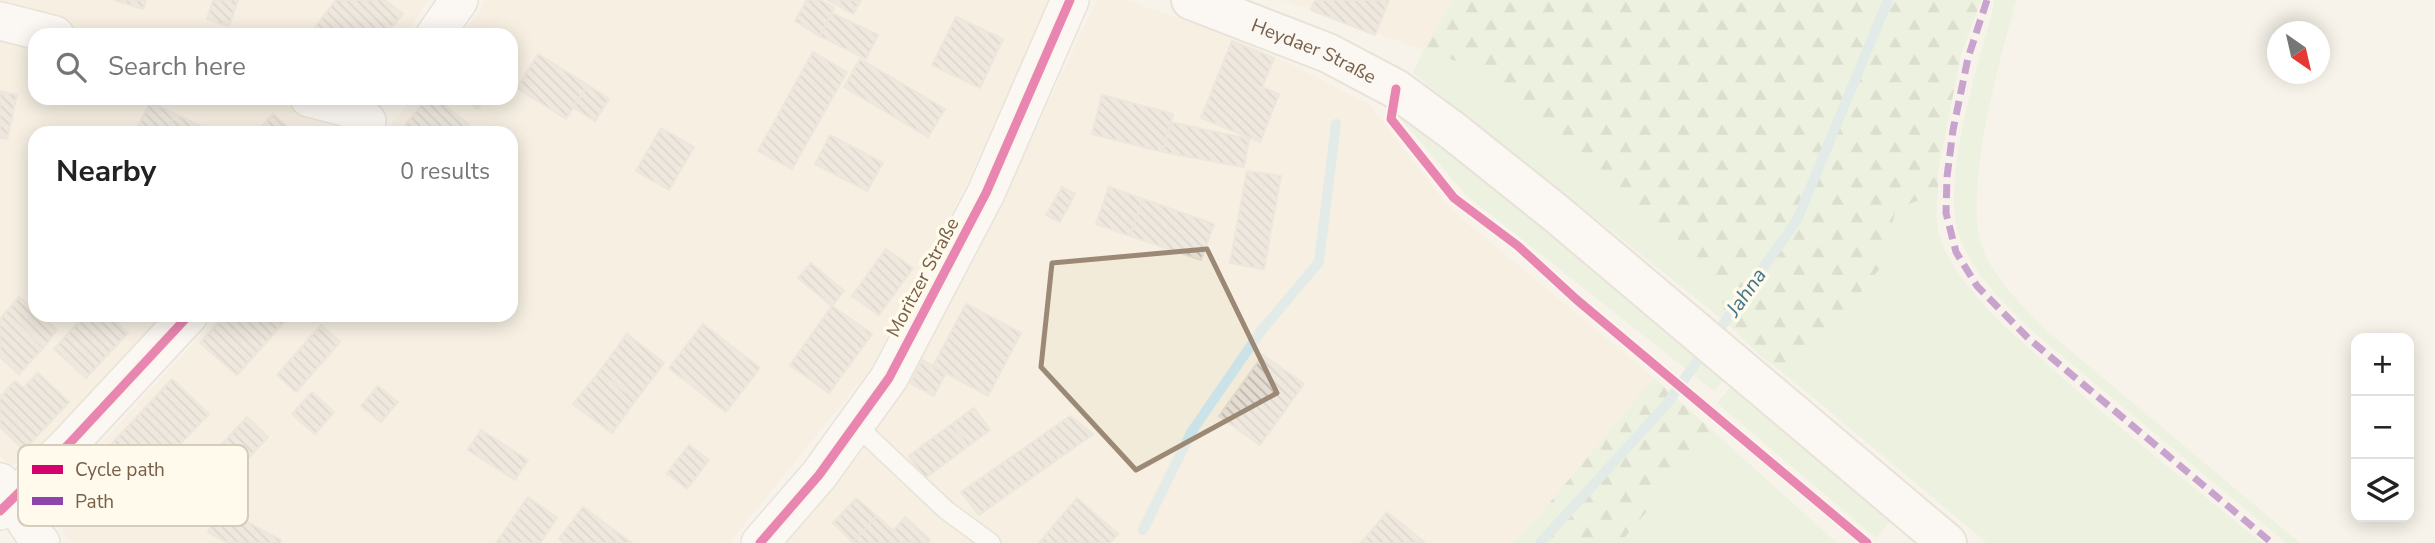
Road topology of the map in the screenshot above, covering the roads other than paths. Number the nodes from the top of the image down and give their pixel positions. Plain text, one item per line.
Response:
1 (459, 0) edge
2 (1070, 0) edge
3 (1191, 0) edge
4 (0, 21) edge
5 (28, 28) edge
6 (440, 28) edge
7 (336, 105) edge
8 (370, 117) edge
9 (183, 322) edge
10 (856, 425) junction
11 (68, 445) edge
12 (18, 486) edge
13 (4, 497) edge
14 (18, 515) edge
15 (26, 526) edge
16 (41, 543) edge
17 (760, 543) edge
18 (991, 543) edge
19 (1947, 543) edge

1 - 6 street
2 - 10 street, Moritzer Straße
3 - 19 main road, Heydaer Straße
4 - 5 street
7 - 8 street
9 - 11 street
10 - 17 street, Moritzer Straße
10 - 18 lane
12 - 13 street
13 - 14 street
15 - 16 street

